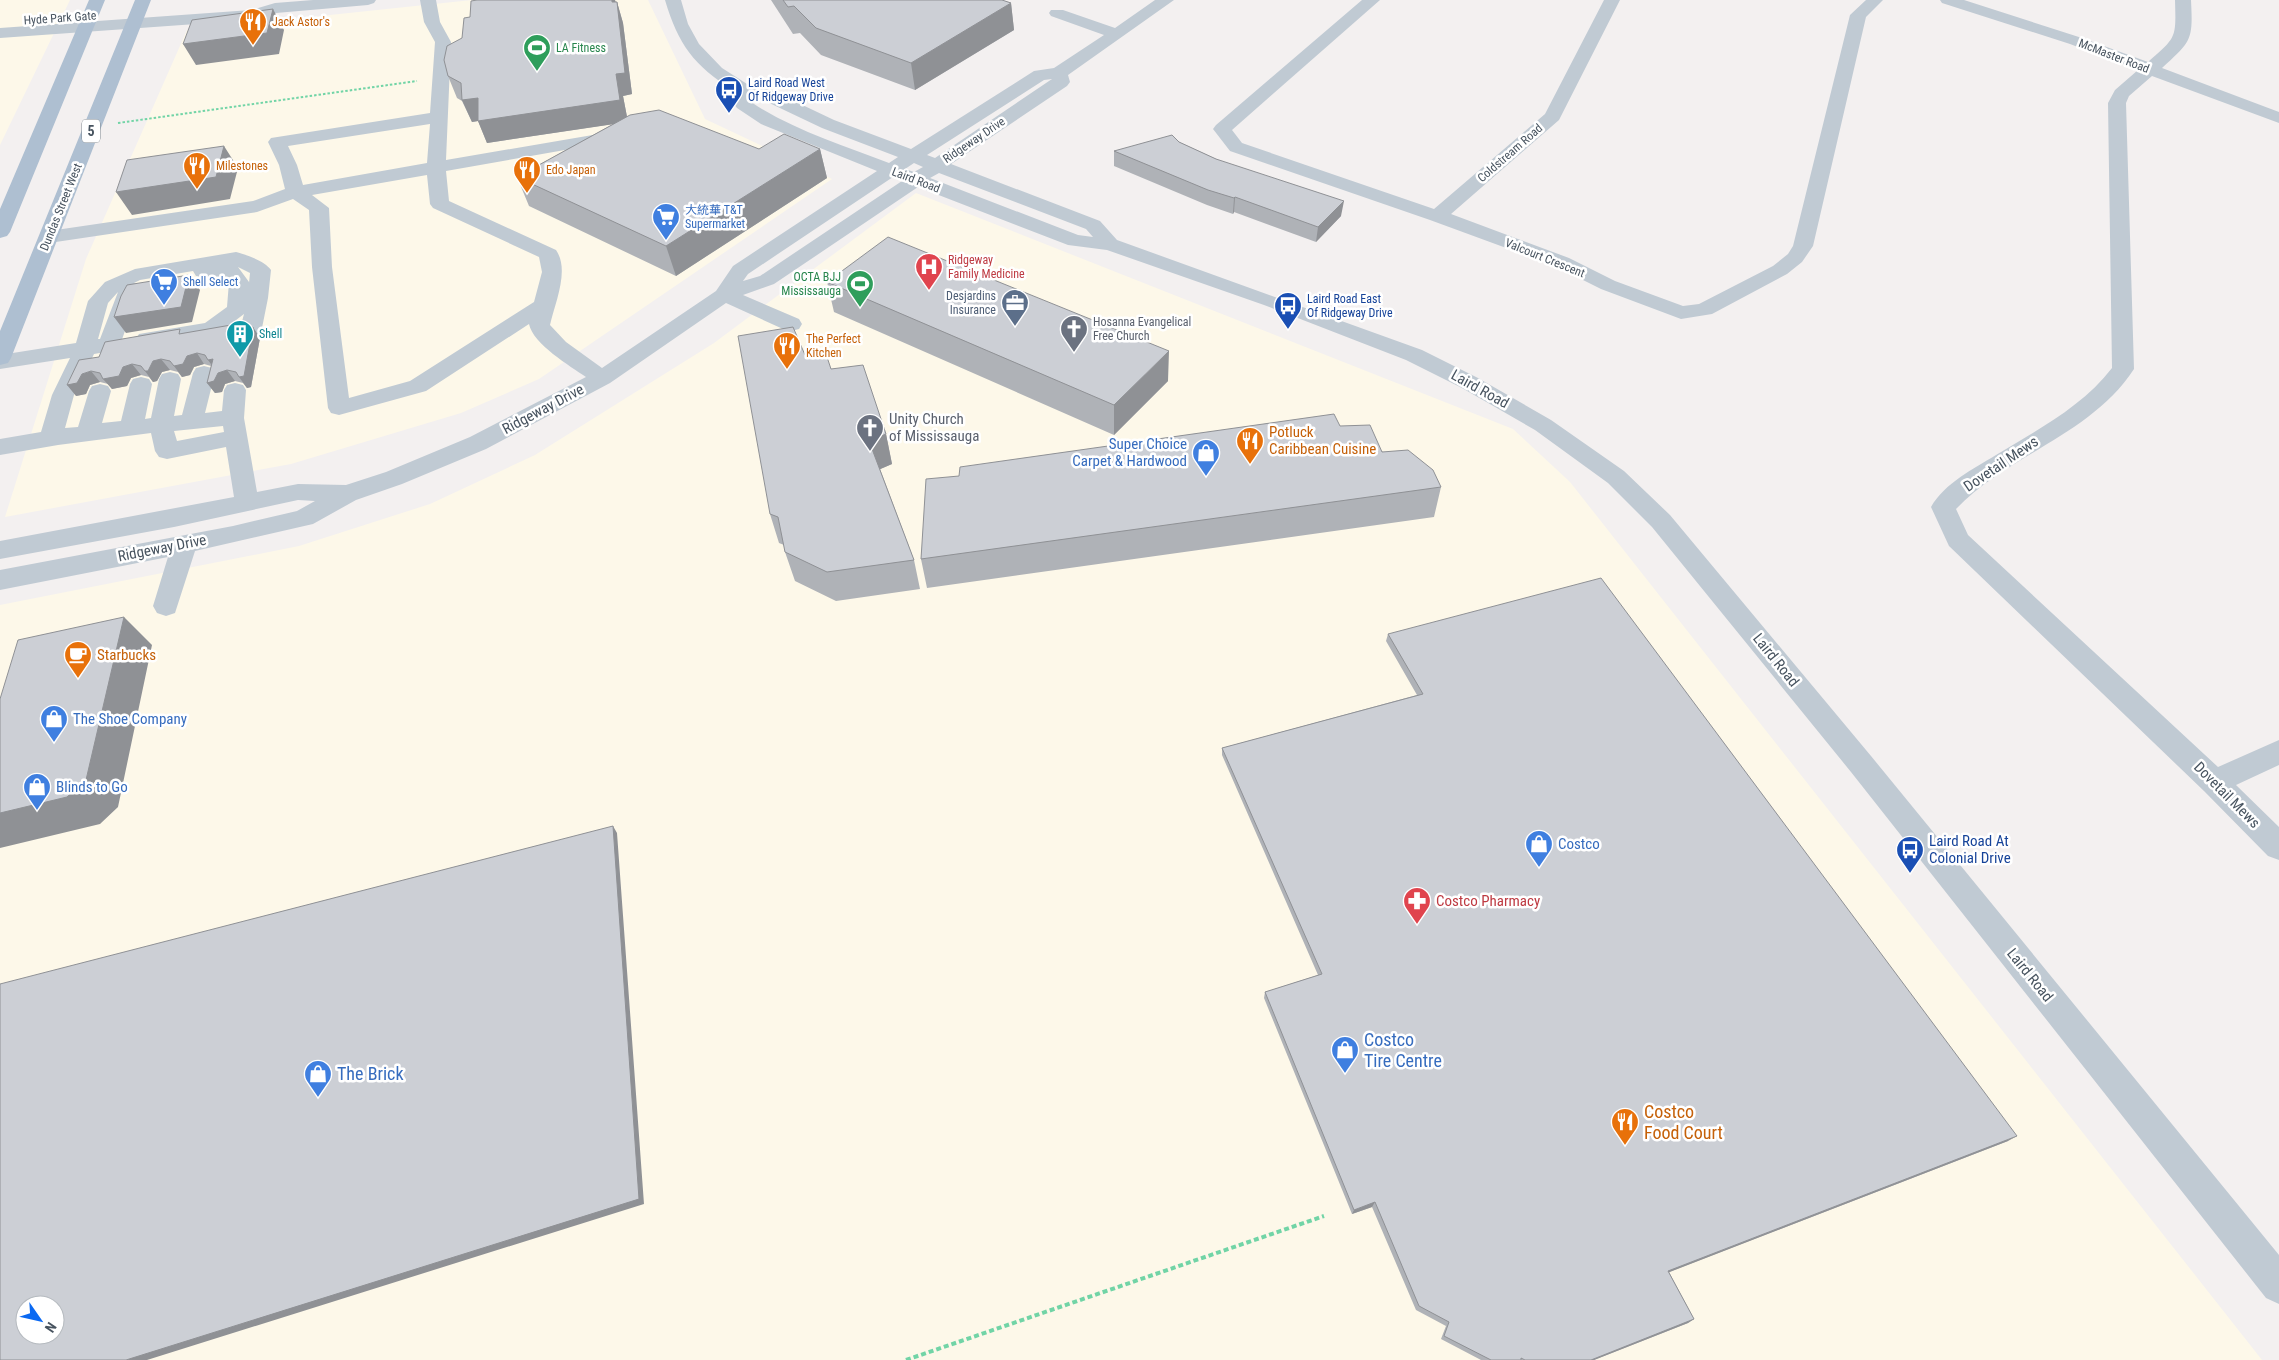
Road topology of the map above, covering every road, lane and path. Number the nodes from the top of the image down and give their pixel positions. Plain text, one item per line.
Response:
1 (97, 0) edge
2 (368, 0) edge
3 (428, 0) edge
4 (1166, 0) edge
5 (1372, 0) edge
6 (1612, 0) edge
7 (1875, 0) edge
8 (1948, 0) edge
9 (2183, 0) edge
10 (677, 1) edge
11 (340, 2) edge
12 (1057, 13) dead end
13 (129, 15) edge
14 (0, 22) edge
15 (88, 22) junction
16 (0, 33) edge
17 (1117, 34) junction
18 (2150, 69) junction
19 (1059, 74) junction
20 (440, 78) junction
21 (741, 88) junction
22 (437, 117) junction
23 (2279, 118) edge
24 (93, 126) junction
25 (632, 133) edge
26 (912, 157) junction
27 (935, 166) junction
28 (436, 168) junction
29 (890, 170) junction
30 (915, 180) junction
31 (295, 192) junction
32 (1437, 216) junction
33 (0, 232) edge
34 (49, 237) junction
35 (1110, 244) junction
36 (724, 295) junction
37 (258, 298) junction
38 (544, 305) junction
39 (237, 309) junction
40 (791, 324) dead end
41 (211, 328) junction
42 (180, 333) junction
43 (250, 333) edge
44 (153, 338) junction
45 (114, 344) junction
46 (85, 349) junction
47 (208, 350) edge
48 (174, 356) edge
49 (0, 358) edge
50 (147, 361) edge
51 (0, 362) edge
52 (109, 368) edge
53 (204, 373) dead end
54 (602, 378) junction
55 (170, 379) dead end
56 (141, 384) dead end
57 (235, 390) dead end
58 (100, 391) dead end
59 (192, 422) junction
60 (161, 424) junction
61 (235, 427) junction
62 (131, 428) junction
63 (88, 433) junction
64 (51, 438) junction
65 (0, 448) edge
66 (346, 494) junction
67 (247, 503) junction
68 (185, 543) junction
69 (0, 550) edge
70 (0, 580) edge
71 (166, 606) dead end
72 (2279, 752) edge
73 (2214, 782) junction
74 (2279, 847) edge
75 (1324, 1216) dead end
76 (2279, 1285) edge
77 (906, 1360) edge

1 - 15 main road
2 - 11 street, Hyde Park Gate
3 - 20 street
4 - 17 street, Ridgeway Drive
5 - 32 street, Valcourt Crescent
6 - 32 street, Coldstream Road
7 - 32 street, Valcourt Crescent
8 - 18 street, McMaster Road
9 - 18 street, Dovetail Mews
10 - 21 street, Laird Road
11 - 13 street, Hyde Park Gate
12 - 17 street
13 - 15 street, Hyde Park Gate
13 - 24 main road, Dundas Street West / 5
14 - 15 street, Hyde Park Gate
15 - 16 street, Hyde Park Gate
15 - 33 main road
17 - 19 street, Ridgeway Drive
18 - 23 street, McMaster Road
18 - 73 street, Dovetail Mews
19 - 26 street, Ridgeway Drive
19 - 27 street, Ridgeway Drive
20 - 22 street
20 - 24 path
21 - 26 street, Laird Road
21 - 29 street, Laird Road
22 - 28 street
22 - 31 street
24 - 34 main road, Dundas Street West / 5
25 - 28 street
26 - 27 street, Laird Road
26 - 29 street, Ridgeway Drive
27 - 30 street, Ridgeway Drive
27 - 35 street, Laird Road
28 - 31 street
28 - 38 street
29 - 30 street, Laird Road
29 - 36 street, Ridgeway Drive
30 - 35 street, Laird Road
30 - 36 street, Ridgeway Drive
31 - 34 street
31 - 38 street
34 - 49 main road, Dundas Street West / 5
35 - 76 street, Laird Road
36 - 40 street
36 - 54 street, Ridgeway Drive
37 - 39 street
37 - 43 street
37 - 46 street
38 - 54 street
39 - 41 street
39 - 45 street
41 - 42 street
41 - 47 street
42 - 44 street
42 - 48 street
44 - 45 street
44 - 50 street
45 - 46 street
45 - 52 street
46 - 51 street
46 - 64 street
53 - 59 street
54 - 66 street, Ridgeway Drive
55 - 60 street
56 - 62 street
57 - 61 street
58 - 63 street
59 - 60 street
59 - 61 street
60 - 61 street
60 - 62 street
61 - 67 street
62 - 63 street
63 - 64 street
64 - 65 street
66 - 67 street, Ridgeway Drive
66 - 68 street, Ridgeway Drive
67 - 69 street, Ridgeway Drive
68 - 70 street, Ridgeway Drive
68 - 71 street
72 - 73 street
73 - 74 street, Dovetail Mews
75 - 77 path

